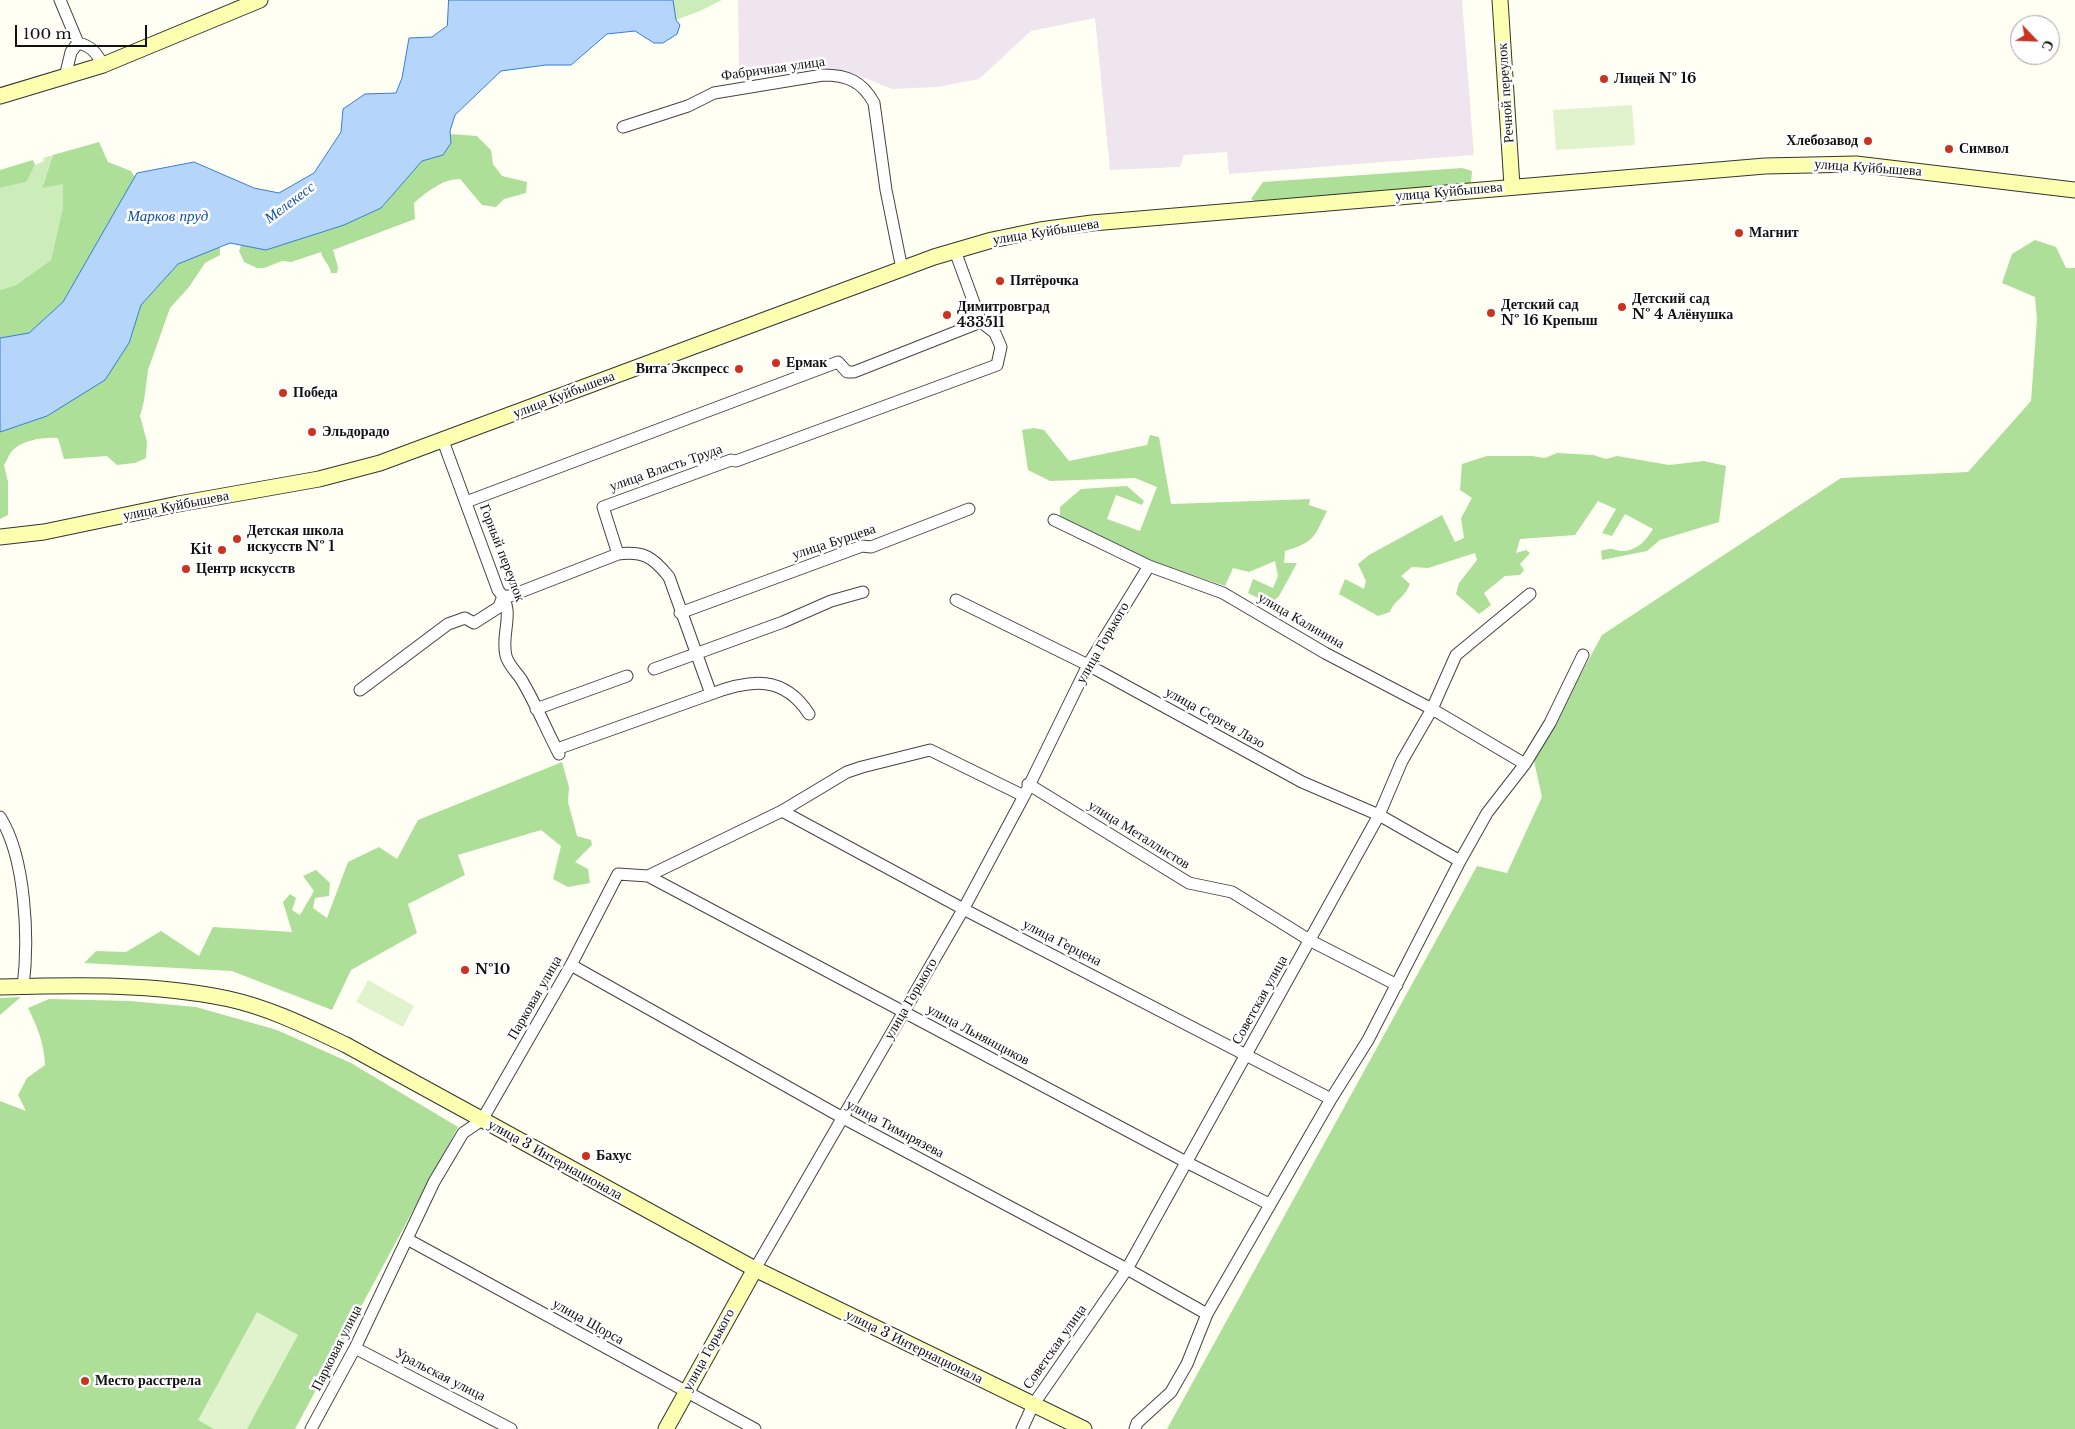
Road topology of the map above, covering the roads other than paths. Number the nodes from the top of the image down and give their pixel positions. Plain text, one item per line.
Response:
1 (60, 0) edge
2 (260, 0) edge
3 (1500, 0) edge
4 (78, 43) junction
5 (103, 65) junction
6 (65, 77) junction
7 (0, 96) edge
8 (623, 127) dead end
9 (1512, 186) junction
10 (2075, 190) edge
11 (955, 251) junction
12 (902, 269) junction
13 (981, 322) junction
14 (443, 441) junction
15 (466, 502) junction
16 (969, 509) dead end
17 (1054, 520) dead end
18 (0, 537) edge
19 (618, 554) junction
20 (1149, 566) junction
21 (863, 592) dead end
22 (1530, 594) dead end
23 (503, 596) junction
24 (956, 600) dead end
25 (680, 613) junction
26 (697, 654) junction
27 (1583, 655) dead end
28 (1088, 665) junction
29 (654, 669) dead end
30 (627, 676) dead end
31 (360, 690) dead end
32 (711, 694) junction
33 (1432, 709) junction
34 (536, 710) junction
35 (810, 714) dead end
36 (1525, 764) junction
37 (1028, 784) junction
38 (1024, 796) junction
39 (782, 811) junction
40 (1379, 815) junction
41 (0, 817) edge
42 (1460, 861) junction
43 (648, 876) junction
44 (964, 908) junction
45 (1311, 941) junction
46 (571, 965) junction
47 (1397, 985) junction
48 (0, 987) edge
49 (23, 987) junction
50 (903, 1012) junction
51 (1246, 1056) junction
52 (1330, 1098) junction
53 (843, 1118) junction
54 (482, 1120) junction
55 (1188, 1163) junction
56 (1269, 1204) junction
57 (407, 1239) junction
58 (755, 1269) junction
59 (1127, 1269) junction
60 (1207, 1314) junction
61 (355, 1348) junction
62 (686, 1392) junction
63 (1033, 1405) junction
64 (311, 1429) edge
65 (511, 1429) edge
66 (666, 1429) edge
67 (755, 1429) edge
68 (1022, 1429) edge
69 (1084, 1429) edge
70 (1135, 1429) edge

1 - 4 street
2 - 5 main road
3 - 9 main road, Речной переулок
4 - 5 street
4 - 6 street
5 - 6 main road
6 - 7 main road
8 - 12 street, Фабричная улица
9 - 10 main road, улица Куйбышева
9 - 11 main road, улица Куйбышева
11 - 12 main road, улица Куйбышева
11 - 13 street
12 - 14 main road, улица Куйбышева
13 - 15 street
13 - 19 street, улица Власть Труда
14 - 15 street, Горный переулок
14 - 18 main road, улица Куйбышева
15 - 23 street, Горный переулок
16 - 25 street, улица Бурцева
17 - 20 street, улица Калинина
19 - 23 street
19 - 25 street
20 - 28 street, улица Горького
20 - 33 street, улица Калинина
21 - 26 street
22 - 33 street, Советская улица
23 - 31 street
23 - 34 street, Горный переулок
24 - 28 street, улица Сергея Лазо
25 - 26 street
26 - 29 street
26 - 32 street
27 - 36 street
28 - 37 street, улица Горького
28 - 40 street, улица Сергея Лазо
30 - 34 street
32 - 34 street, Горный переулок
32 - 35 street
33 - 36 street, улица Калинина
33 - 40 street, Советская улица
36 - 42 street
37 - 38 street, улица Горького
37 - 45 street, улица Металлистов
38 - 39 street, Парковая улица
38 - 44 street, улица Горького
39 - 43 street, Парковая улица
39 - 44 street, улица Герцена
40 - 42 street, улица Сергея Лазо
40 - 45 street, Советская улица
41 - 49 street
42 - 47 street
43 - 46 street, Парковая улица
43 - 50 street, улица Льнянщиков
44 - 50 street, улица Горького
44 - 51 street, улица Герцена
45 - 47 street, улица Металлистов
45 - 51 street, Советская улица
46 - 53 street, улица Тимирязева
46 - 54 street, Парковая улица
47 - 52 street
48 - 49 main road, улица 3 Интернационала
49 - 54 main road, улица 3 Интернационала
50 - 53 street, улица Горького
50 - 55 street, улица Льнянщиков
51 - 52 street, улица Герцена
51 - 55 street, Советская улица
52 - 56 street
53 - 58 street, улица Горького
53 - 59 street, улица Тимирязева
54 - 57 street, Парковая улица
54 - 58 main road, улица 3 Интернационала
55 - 56 street, улица Льнянщиков
55 - 59 street, Советская улица
56 - 60 street
57 - 61 street, Парковая улица
57 - 62 street, улица Щорса
58 - 62 main road, улица Горького
58 - 63 main road, улица 3 Интернационала
59 - 60 street, улица Тимирязева
59 - 63 street, Советская улица
60 - 70 street
61 - 64 street, Парковая улица
61 - 65 street, Уральская улица
62 - 66 main road, улица Горького
62 - 67 street, улица Щорса
63 - 68 street, Советская улица
63 - 69 main road, улица 3 Интернационала

